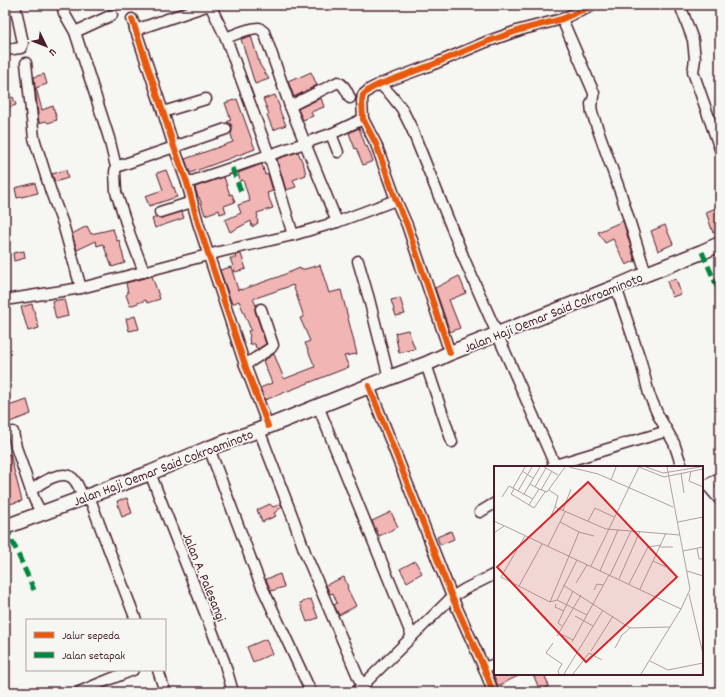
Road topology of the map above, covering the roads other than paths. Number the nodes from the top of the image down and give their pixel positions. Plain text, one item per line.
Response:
1 (15, 5) edge
2 (62, 5) edge
3 (210, 5) edge
4 (594, 5) edge
5 (680, 5) edge
6 (112, 15) dead end
7 (132, 19) dead end
8 (562, 19) junction
9 (135, 30) junction
10 (75, 32) junction
11 (226, 38) junction
12 (5, 50) edge
13 (26, 63) dead end
14 (380, 84) junction
15 (350, 98) dead end
16 (206, 99) dead end
17 (290, 106) junction
18 (164, 112) junction
19 (363, 119) junction
20 (226, 129) dead end
21 (332, 134) junction
22 (305, 143) junction
23 (174, 147) junction
24 (720, 149) edge
25 (338, 152) dead end
26 (269, 154) junction
27 (116, 166) junction
28 (187, 183) junction
29 (396, 200) junction
30 (192, 202) junction
31 (160, 212) dead end
32 (337, 222) junction
33 (293, 235) junction
34 (720, 244) edge
35 (209, 255) junction
36 (358, 261) dead end
37 (144, 272) junction
38 (646, 274) junction
39 (616, 287) junction
40 (81, 288) junction
41 (5, 300) edge
42 (261, 308) dead end
43 (498, 334) junction
44 (450, 353) junction
45 (426, 364) junction
46 (244, 365) junction
47 (389, 378) junction
48 (369, 386) junction
49 (318, 406) junction
50 (264, 428) junction
51 (667, 431) junction
52 (13, 432) dead end
53 (452, 442) dead end
54 (209, 448) junction
55 (553, 466) edge
56 (682, 466) edge
57 (150, 473) junction
58 (720, 478) edge
59 (704, 485) edge
60 (31, 491) junction
61 (86, 497) junction
62 (720, 500) edge
63 (494, 504) edge
64 (480, 512) dead end
65 (42, 514) junction
66 (5, 527) edge
67 (494, 574) edge
68 (452, 597) junction
69 (136, 619) edge
70 (412, 636) junction
71 (494, 664) edge
72 (484, 668) junction
73 (130, 671) edge
74 (158, 671) edge
75 (359, 689) edge
76 (79, 692) edge
77 (165, 692) edge
78 (233, 692) edge
79 (311, 692) edge
80 (494, 692) edge

1 - 12 street
2 - 10 street
3 - 9 street
3 - 11 street
4 - 8 street
5 - 24 street
6 - 10 street
7 - 9 street
8 - 14 street
8 - 38 street
9 - 18 street
10 - 27 street
11 - 17 street
11 - 26 street
13 - 40 street
14 - 19 street
14 - 43 street
15 - 17 street
16 - 18 street
17 - 22 street
18 - 23 street
19 - 21 street
19 - 29 street
20 - 23 street
21 - 22 street
21 - 25 street
22 - 26 street
22 - 32 street
23 - 27 street
23 - 28 street
26 - 28 street
26 - 33 street
27 - 37 street
28 - 30 street
29 - 32 street
29 - 44 street
30 - 31 street
30 - 35 street
32 - 33 street
33 - 35 street
34 - 38 highway, Jalan Haji Oemar Said Cokroaminoto
35 - 37 street
35 - 46 street
36 - 47 street
37 - 40 street
38 - 39 highway, Jalan Haji Oemar Said Cokroaminoto
39 - 43 highway, Jalan Haji Oemar Said Cokroaminoto
39 - 51 street
40 - 41 street
42 - 46 street
43 - 44 highway, Jalan Haji Oemar Said Cokroaminoto
43 - 55 street
44 - 45 highway, Jalan Haji Oemar Said Cokroaminoto
45 - 47 highway, Jalan Haji Oemar Said Cokroaminoto
45 - 53 street
46 - 50 street
47 - 48 highway, Jalan Haji Oemar Said Cokroaminoto
48 - 49 highway, Jalan Haji Oemar Said Cokroaminoto
48 - 68 street
49 - 50 highway, Jalan Haji Oemar Said Cokroaminoto
49 - 70 street
50 - 54 highway, Jalan Haji Oemar Said Cokroaminoto
50 - 75 street
51 - 55 street
51 - 56 street
52 - 60 street
54 - 57 highway, Jalan Haji Oemar Said Cokroaminoto
54 - 79 street
57 - 61 highway, Jalan Haji Oemar Said Cokroaminoto
57 - 78 street, Jalan A. Palesangi
58 - 59 street
59 - 62 street
60 - 61 street
60 - 65 street
61 - 65 highway, Jalan Haji Oemar Said Cokroaminoto
61 - 69 street
63 - 64 street
65 - 66 highway, Jalan Haji Oemar Said Cokroaminoto
67 - 68 street
68 - 70 street
68 - 72 street
70 - 75 street
71 - 72 street
72 - 80 street
73 - 76 street
74 - 77 street

